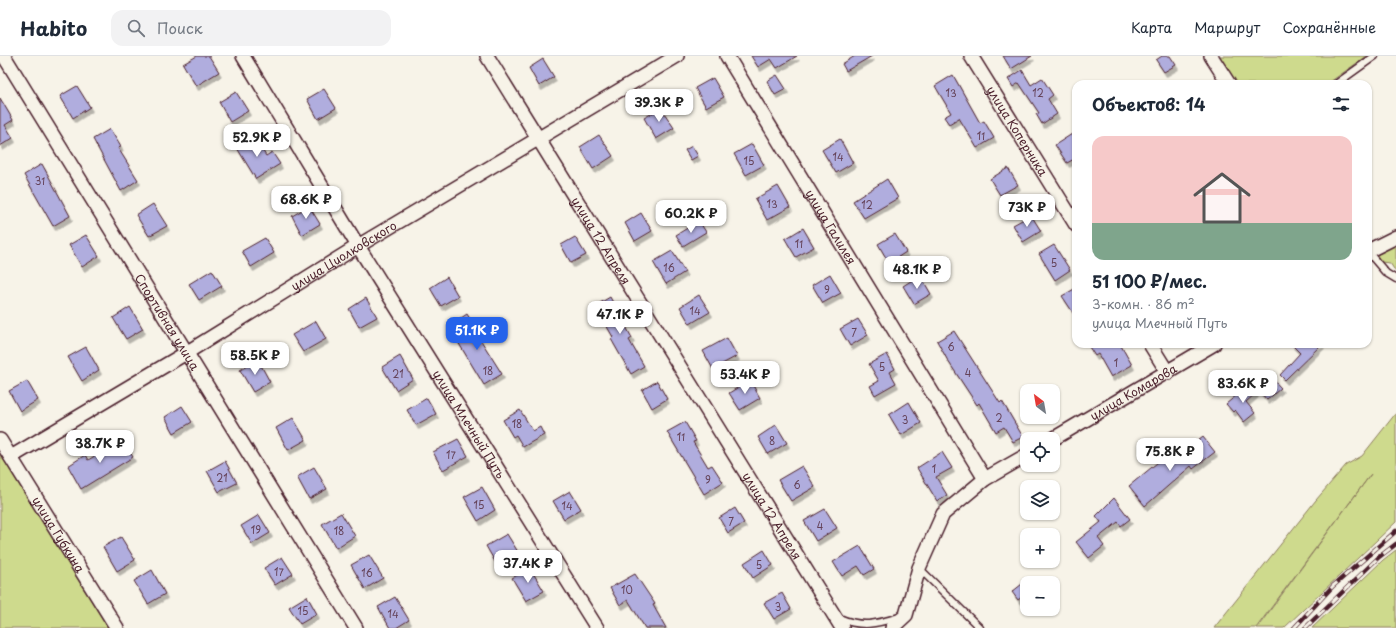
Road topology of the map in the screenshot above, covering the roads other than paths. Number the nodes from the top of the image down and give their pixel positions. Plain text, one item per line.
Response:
1 (4, 56) edge
2 (243, 56) edge
3 (488, 56) edge
4 (677, 56) edge
5 (727, 56) edge
6 (971, 56) edge
7 (1211, 56) edge
8 (1375, 56) edge
9 (1226, 80) edge
10 (1342, 80) edge
11 (540, 138) junction
12 (1072, 219) edge
13 (1396, 237) edge
14 (358, 246) junction
15 (1372, 249) edge
16 (1372, 256) edge
17 (1396, 279) edge
18 (1152, 348) edge
19 (1208, 348) edge
20 (186, 353) junction
21 (1168, 373) junction
22 (1060, 436) edge
23 (0, 440) edge
24 (11, 458) junction
25 (1020, 459) edge
26 (985, 479) junction
27 (919, 568) junction
28 (834, 616) junction
29 (907, 621) edge
30 (117, 628) edge
31 (356, 628) edge
32 (597, 628) edge
33 (842, 628) edge
34 (892, 628) edge
35 (980, 628) edge

1 - 20 street, Спортивная улица
2 - 14 street, улица Млечный Путь
3 - 11 street, улица 12 Апреля
4 - 11 street, улица Циолковского
5 - 26 street, улица Галилея
6 - 12 street, улица Коперника
7 - 9 street
8 - 10 lane
11 - 14 street, улица Циолковского
11 - 28 street, улица 12 Апреля
13 - 15 street
14 - 20 street, улица Циолковского
14 - 32 street, улица Млечный Путь
16 - 17 lane
18 - 21 street
19 - 21 street, улица Комарова
20 - 24 street, улица Циолковского
20 - 31 street, Спортивная улица
21 - 22 street, улица Комарова
23 - 24 street, улица Губкина
24 - 30 street, улица Губкина
25 - 26 street
26 - 27 street
27 - 29 street
27 - 35 lane
28 - 29 lane
28 - 33 street, улица 12 Апреля
29 - 34 street

